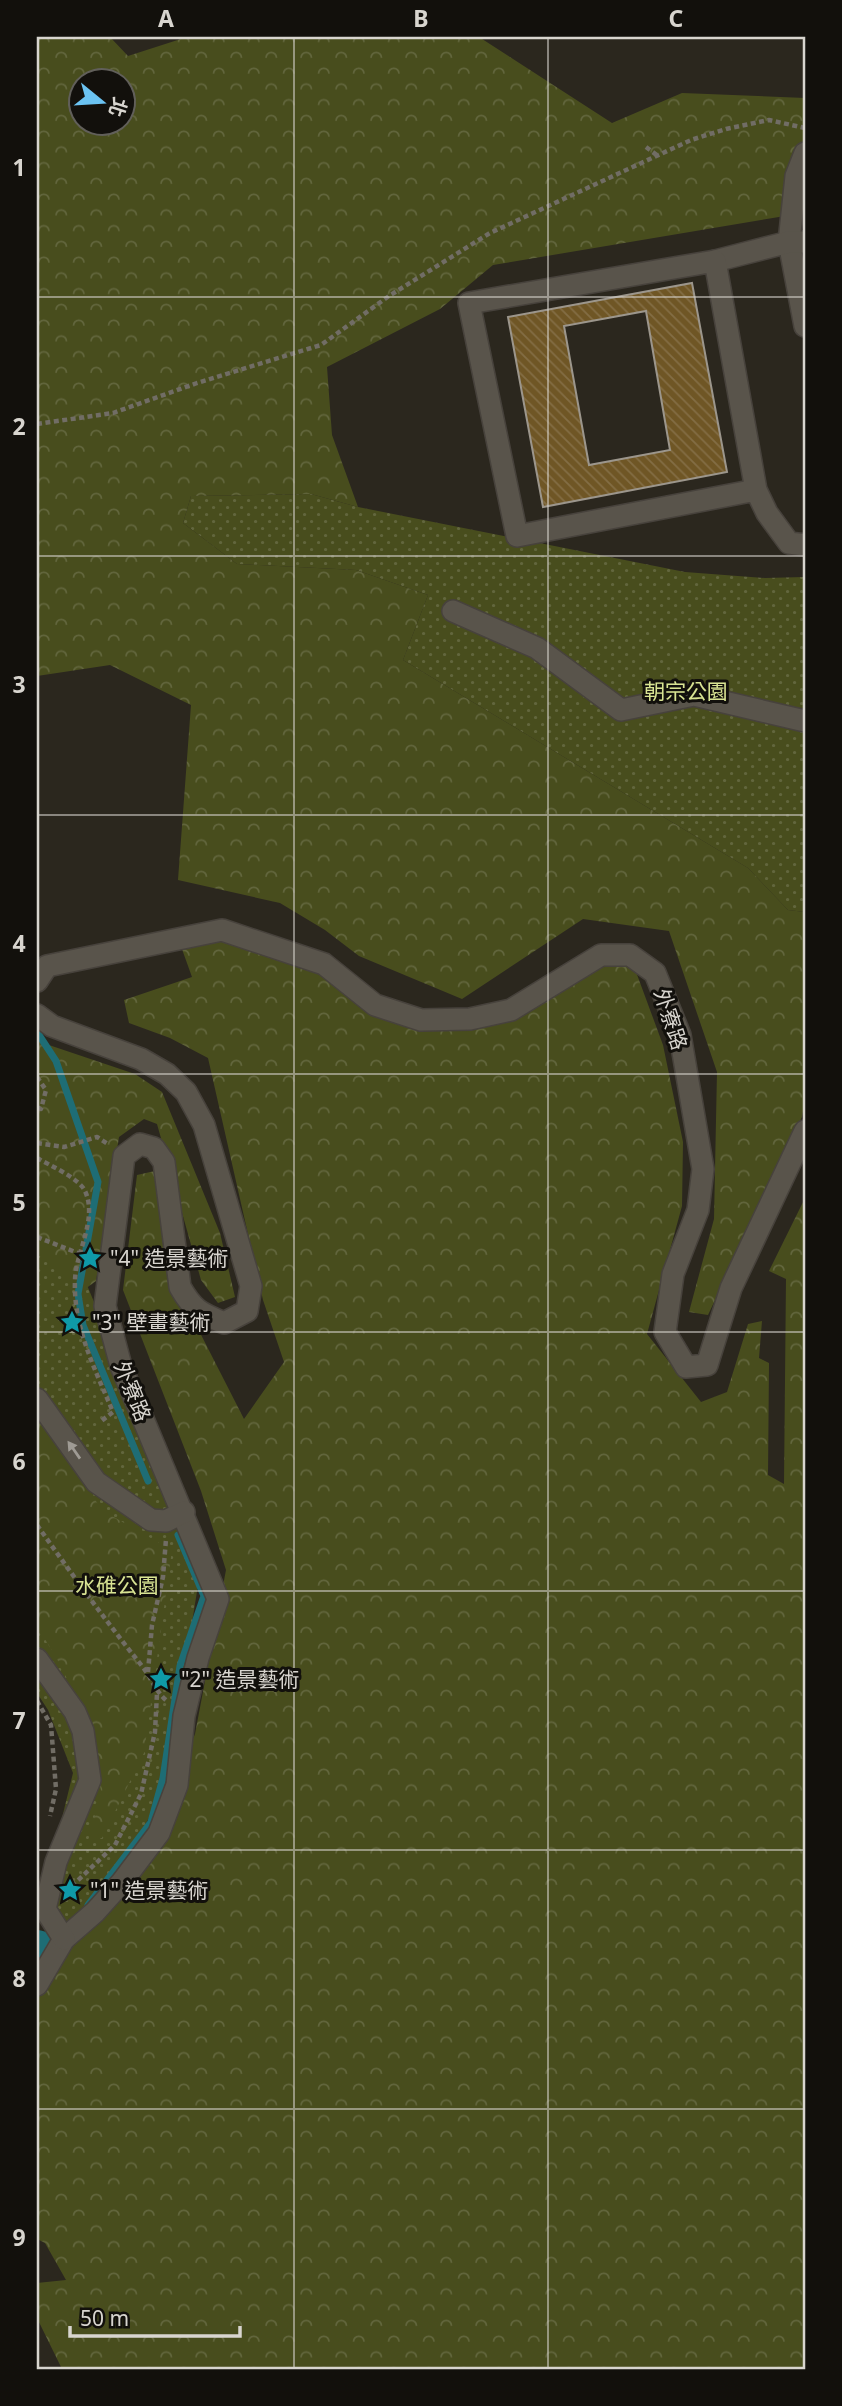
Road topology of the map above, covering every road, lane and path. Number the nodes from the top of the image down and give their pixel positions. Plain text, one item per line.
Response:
1 (805, 128) edge
2 (646, 147) dead end
3 (805, 153) edge
4 (659, 157) junction
5 (797, 242) edge
6 (715, 261) junction
7 (805, 326) edge
8 (37, 424) edge
9 (756, 490) junction
10 (805, 545) edge
11 (453, 611) dead end
12 (805, 721) edge
13 (37, 981) edge
14 (37, 1015) edge
15 (37, 1077) edge
16 (37, 1107) edge
17 (805, 1131) edge
18 (97, 1137) dead end
19 (37, 1143) edge
20 (37, 1158) edge
21 (37, 1237) edge
22 (80, 1255) junction
23 (88, 1257) dead end
24 (37, 1399) edge
25 (100, 1422) dead end
26 (175, 1516) junction
27 (37, 1525) edge
28 (37, 1660) edge
29 (148, 1673) junction
30 (37, 1701) edge
31 (47, 1829) dead end
32 (67, 1889) dead end
33 (64, 1939) junction
34 (37, 1985) edge

1 - 4 path
2 - 4 path
3 - 5 street
4 - 8 path
5 - 6 street
5 - 7 street
6 - 9 street
6 - 9 street
9 - 10 street
11 - 12 street
13 - 17 street, 外寮路
14 - 26 street, 外寮路
15 - 16 path
18 - 19 path
20 - 22 path
21 - 22 path
22 - 23 path
22 - 25 path
26 -> 24 street
26 - 29 path
26 - 33 street, 外寮路
27 - 29 path
28 - 33 street
29 - 32 path
30 - 31 path
33 - 34 street, 外寮路

